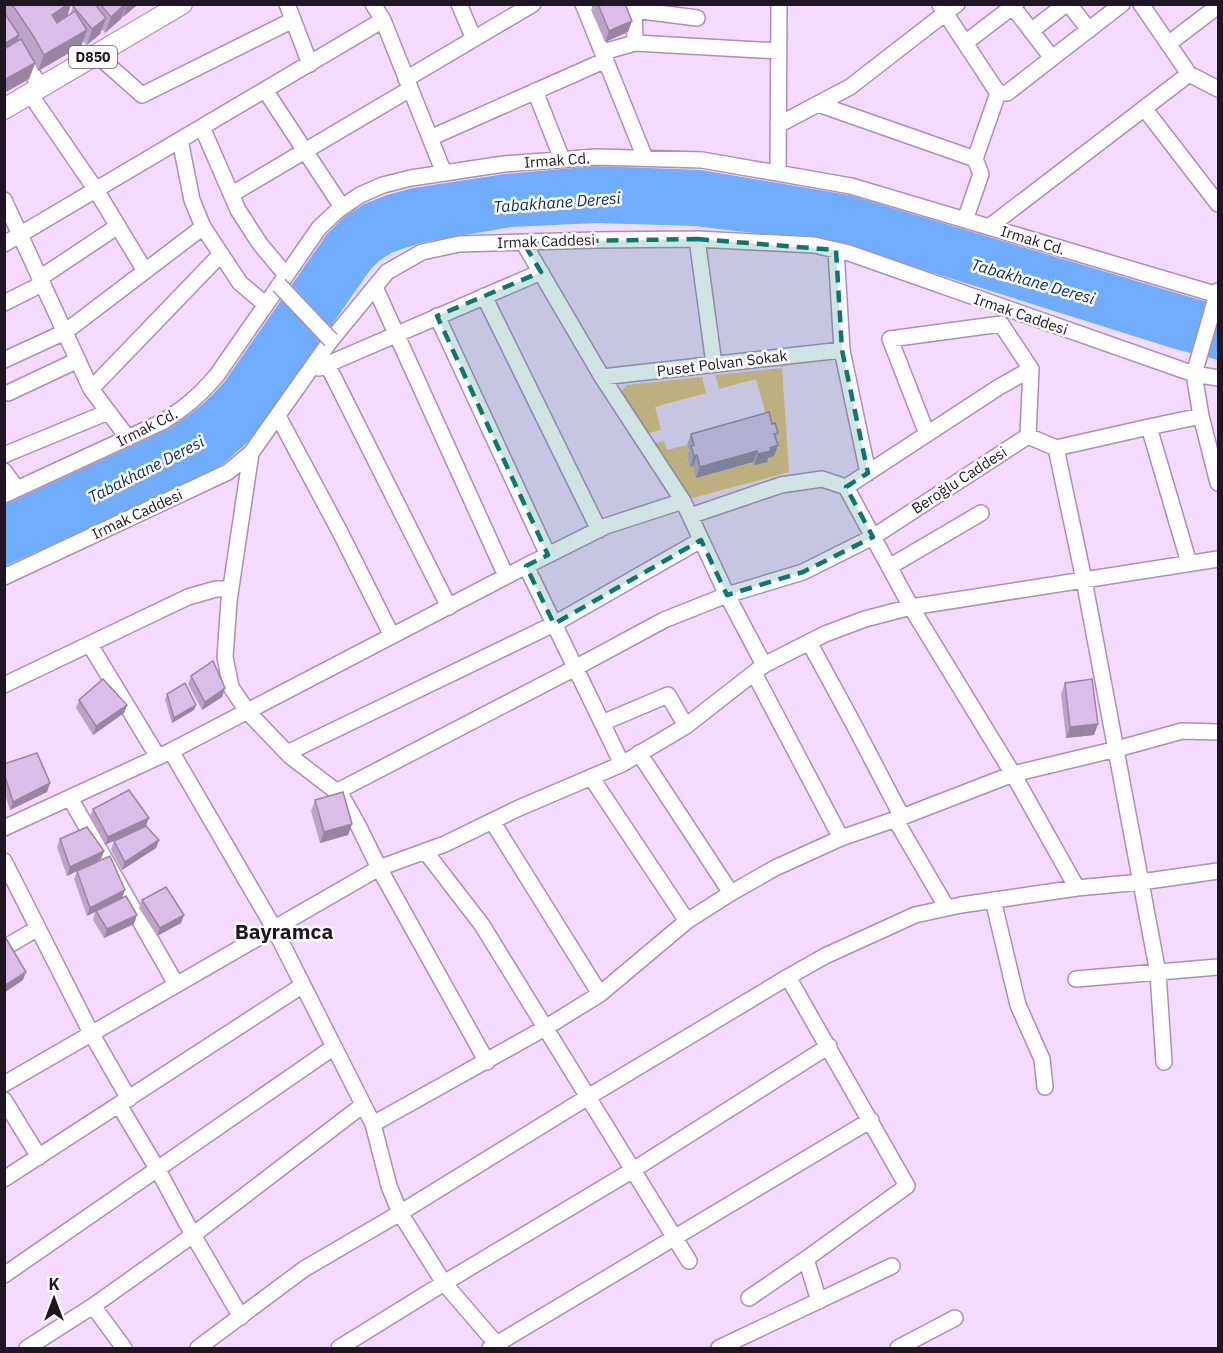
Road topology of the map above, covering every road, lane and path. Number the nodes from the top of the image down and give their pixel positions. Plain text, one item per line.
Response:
1 (182, 4) edge
2 (287, 4) edge
3 (459, 4) edge
4 (533, 4) edge
5 (583, 4) edge
6 (779, 4) edge
7 (1067, 4) edge
8 (1122, 4) edge
9 (1141, 4) edge
10 (375, 5) edge
11 (1014, 6) edge
12 (1218, 6) edge
13 (634, 7) edge
14 (948, 8) edge
15 (697, 18) dead end
16 (293, 20) junction
17 (382, 20) junction
18 (1089, 30) junction
19 (4, 31) edge
20 (1031, 31) junction
21 (474, 39) junction
22 (635, 43) junction
23 (965, 43) junction
24 (1168, 44) junction
25 (779, 51) junction
26 (11, 55) edge
27 (97, 55) junction
28 (604, 56) junction
29 (1052, 58) junction
30 (310, 64) junction
31 (1189, 74) junction
32 (408, 84) junction
33 (1218, 89) edge
34 (265, 90) junction
35 (36, 91) junction
36 (535, 91) junction
37 (998, 93) junction
38 (818, 104) junction
39 (1144, 108) junction
40 (4, 109) edge
41 (778, 125) junction
42 (202, 127) junction
43 (430, 138) junction
44 (180, 140) junction
45 (305, 151) junction
46 (645, 158) junction
47 (562, 159) junction
48 (975, 159) junction
49 (444, 173) junction
50 (778, 173) junction
51 (96, 190) junction
52 (232, 194) junction
53 (4, 200) edge
54 (1218, 204) edge
55 (342, 207) junction
56 (964, 220) junction
57 (118, 226) junction
58 (203, 227) junction
59 (989, 227) junction
60 (20, 235) junction
61 (697, 239) junction
62 (523, 242) junction
63 (4, 244) edge
64 (836, 250) junction
65 (221, 254) junction
66 (145, 271) junction
67 (540, 272) junction
68 (283, 280) junction
69 (41, 281) junction
70 (375, 287) junction
71 (1217, 295) edge
72 (484, 296) junction
73 (4, 303) edge
74 (266, 305) junction
75 (437, 316) junction
76 (65, 332) junction
77 (397, 334) junction
78 (331, 340) junction
79 (842, 350) junction
80 (4, 360) edge
81 (78, 360) junction
82 (327, 364) junction
83 (714, 364) junction
84 (1031, 369) junction
85 (1195, 369) junction
86 (308, 373) junction
87 (602, 377) junction
88 (1218, 378) edge
89 (91, 389) junction
90 (8, 393) dead end
91 (108, 412) junction
92 (278, 416) junction
93 (1201, 416) junction
94 (1149, 427) junction
95 (927, 434) junction
96 (1028, 436) junction
97 (128, 438) junction
98 (1056, 448) junction
99 (251, 453) junction
100 (4, 455) edge
101 (4, 471) edge
102 (868, 473) junction
103 (1218, 483) edge
104 (846, 487) junction
105 (11, 492) edge
106 (682, 501) junction
107 (981, 513) dead end
108 (690, 516) junction
109 (599, 530) junction
110 (873, 537) junction
111 (701, 540) junction
112 (549, 555) junction
113 (1218, 559) edge
114 (1189, 563) junction
115 (526, 566) junction
116 (889, 567) junction
117 (506, 576) junction
118 (4, 577) edge
119 (1084, 580) junction
120 (231, 589) junction
121 (727, 595) junction
122 (449, 607) junction
123 (911, 607) junction
124 (554, 624) junction
125 (392, 636) junction
126 (809, 642) junction
127 (90, 645) junction
128 (575, 668) junction
129 (759, 669) junction
130 (4, 685) edge
131 (247, 711) junction
132 (602, 723) junction
133 (686, 726) junction
134 (1218, 732) edge
135 (1117, 749) junction
136 (287, 753) junction
137 (639, 753) junction
138 (164, 754) junction
139 (622, 764) junction
140 (1013, 774) junction
141 (591, 777) junction
142 (336, 792) junction
143 (70, 798) junction
144 (898, 818) junction
145 (492, 821) junction
146 (4, 828) edge
147 (842, 838) junction
148 (425, 851) junction
149 (4, 861) edge
150 (379, 868) junction
151 (1218, 871) edge
152 (1141, 882) junction
153 (1077, 888) junction
154 (731, 893) junction
155 (993, 900) junction
156 (947, 908) junction
157 (687, 921) junction
158 (38, 928) junction
159 (274, 928) junction
160 (4, 948) edge
161 (1218, 967) edge
162 (1158, 973) junction
163 (788, 976) junction
164 (1076, 979) dead end
165 (176, 984) junction
166 (303, 985) junction
167 (600, 994) junction
168 (545, 1028) junction
169 (91, 1033) junction
170 (829, 1046) junction
171 (334, 1047) junction
172 (487, 1062) junction
173 (1164, 1062) dead end
174 (4, 1084) edge
175 (1045, 1087) dead end
176 (588, 1097) junction
177 (4, 1100) edge
178 (124, 1102) junction
179 (363, 1106) junction
180 (871, 1120) junction
181 (373, 1124) junction
182 (39, 1157) junction
183 (158, 1170) junction
184 (633, 1170) junction
185 (4, 1179) edge
186 (400, 1213) junction
187 (193, 1236) junction
188 (674, 1238) junction
189 (806, 1259) junction
190 (689, 1261) dead end
191 (892, 1266) dead end
192 (4, 1275) edge
193 (444, 1283) junction
194 (749, 1298) dead end
195 (819, 1301) junction
196 (93, 1306) junction
197 (242, 1317) junction
198 (955, 1318) dead end
199 (496, 1347) edge
200 (27, 1348) edge
201 (124, 1348) edge
202 (198, 1348) edge
203 (339, 1348) edge
204 (719, 1348) edge
205 (898, 1348) edge

1 - 27 main road, D850
2 - 16 street
3 - 21 street
4 - 21 street
5 - 28 street
6 - 25 street
7 - 18 street
7 - 20 street
8 - 18 street
9 - 24 street
10 - 17 street
11 - 20 street
11 - 23 street
12 - 24 street
13 - 15 street
13 - 22 street
14 - 23 street
14 - 38 street
16 - 27 street
16 - 30 street
17 - 30 street
17 - 32 street
18 - 29 street
19 - 26 street
20 - 29 street
21 - 32 street
22 - 25 street
22 - 28 street
23 - 37 street
24 - 31 street
25 - 41 street
26 - 35 street
27 - 35 main road, D850
28 - 36 street
28 - 46 street
29 - 37 street
30 - 34 street
31 - 33 street
31 - 39 street
32 - 43 street
32 - 45 street
34 - 42 street
34 - 45 street
35 - 40 main road, D850
35 - 51 street
36 - 43 street
36 - 47 street
37 - 48 street
38 - 41 street
38 - 48 street
39 - 54 street
39 - 59 street
41 - 50 street
42 - 44 street
42 - 52 street
43 - 49 street
44 - 51 street
44 - 58 street
45 - 52 street
45 - 55 street
46 - 47 street, Irmak Cd.
46 - 50 street, Irmak Cd.
47 - 49 street, Irmak Cd.
48 - 56 street
49 - 55 street, Irmak Cd.
50 - 56 street, Irmak Cd.
51 - 57 street
51 - 60 street
52 - 68 street
53 - 60 street
55 - 68 street, Irmak Cd.
56 - 59 street, Irmak Cd.
57 - 66 street
57 - 69 street
58 - 65 street
58 - 66 street
59 - 71 street, Irmak Cd.
60 - 63 street
60 - 69 street
61 - 62 street, Irmak Caddesi
61 - 64 street, Irmak Caddesi
61 - 83 street
62 - 67 street
62 - 70 street, Irmak Caddesi
64 - 79 street
64 - 85 street, Irmak Caddesi
65 - 74 street
65 - 89 street
66 - 76 street
67 - 72 street
67 - 87 street
68 - 74 street, Irmak Cd.
68 - 78 street, bridge
69 - 73 street
69 - 76 street
70 - 77 street
70 - 78 street, Irmak Caddesi
71 - 85 street
72 - 75 street
72 - 109 street
74 - 97 street, Irmak Cd.
75 - 77 street
75 - 112 street
76 - 80 street
76 - 81 street
77 - 82 street
77 - 117 street
78 - 86 street, Irmak Caddesi
79 - 83 street, Puset Polvan Sokak
79 - 102 street
81 - 89 street
81 - 90 street
82 - 86 street
82 - 122 street
83 - 87 street, Puset Polvan Sokak
84 - 95 street
84 - 95 street
84 - 96 street
85 - 88 street
85 - 93 street
86 - 92 street, Irmak Caddesi
87 - 106 street
89 - 91 street
91 - 97 street
91 - 100 street
92 - 99 street, Irmak Caddesi
92 - 125 street
93 - 94 street
93 - 103 street
94 - 98 street
94 - 114 street
95 - 102 street
96 - 98 street
96 - 110 street, Beroğlu Caddesi
97 - 105 street, Irmak Cd.
98 - 119 street
99 - 118 street, Irmak Caddesi
99 - 120 street
101 - 105 street
102 - 104 street
104 - 108 street
104 - 110 street
106 - 108 street
106 - 109 street
107 - 116 street
108 - 111 street
109 - 112 street
110 - 116 street
110 - 121 street, Beroğlu Caddesi
111 - 121 street
111 - 124 street
112 - 115 street
113 - 114 street
114 - 119 street
115 - 117 street
115 - 124 street
116 - 123 street
117 - 122 street
119 - 123 street
119 - 135 street
120 - 127 street
120 - 131 street
121 - 128 street, Beroğlu Caddesi
121 - 129 street
122 - 125 street
123 - 126 street
123 - 140 street
124 - 128 street
124 - 136 street
125 - 131 street
126 - 129 street
126 - 144 street
127 - 130 street
127 - 138 street
128 - 132 street
128 - 142 street, Beroğlu Caddesi
129 - 133 street
129 - 147 street
131 - 136 street
131 - 138 street
132 - 133 street
132 - 139 street
133 - 137 street
134 - 135 street
135 - 140 street
135 - 152 street
136 - 142 street
137 - 139 street
137 - 154 street
138 - 143 street
138 - 159 street
139 - 141 street
140 - 144 street
140 - 153 street
141 - 145 street
141 - 157 street
142 - 150 street
143 - 146 street
143 - 165 street
144 - 147 street
144 - 156 street
145 - 148 street
145 - 167 street
147 - 154 street
148 - 150 street
148 - 168 street
149 - 158 street
150 - 159 street
150 - 172 street
151 - 152 street
152 - 153 street
152 - 162 street
153 - 155 street
154 - 157 street
155 - 156 street
155 - 175 street
156 - 163 street
157 - 167 street
158 - 160 street
158 - 169 street
159 - 165 street
159 - 166 street
161 - 162 street
162 - 164 street
162 - 173 street
163 - 170 street
163 - 176 street
165 - 169 street
166 - 171 street
166 - 178 street
167 - 168 street
168 - 172 street
168 - 176 street
169 - 174 street
169 - 178 street
170 - 180 street
170 - 184 street
171 - 179 street
171 - 183 street
172 - 181 street
176 - 184 street
176 - 186 street
177 - 182 street
178 - 182 street
178 - 183 street
179 - 181 street
179 - 187 street
180 - 188 street
180 - 189 street
181 - 186 street
182 - 185 street
183 - 187 street
183 - 192 street
184 - 188 street
184 - 193 street
186 - 193 street
186 - 197 street
187 - 196 street
187 - 197 street
188 - 190 street
188 - 199 street
189 - 194 street
189 - 195 street
191 - 195 street
193 - 199 street
193 - 203 street
195 - 204 street
196 - 200 street
196 - 201 street
197 - 202 street
198 - 205 street

